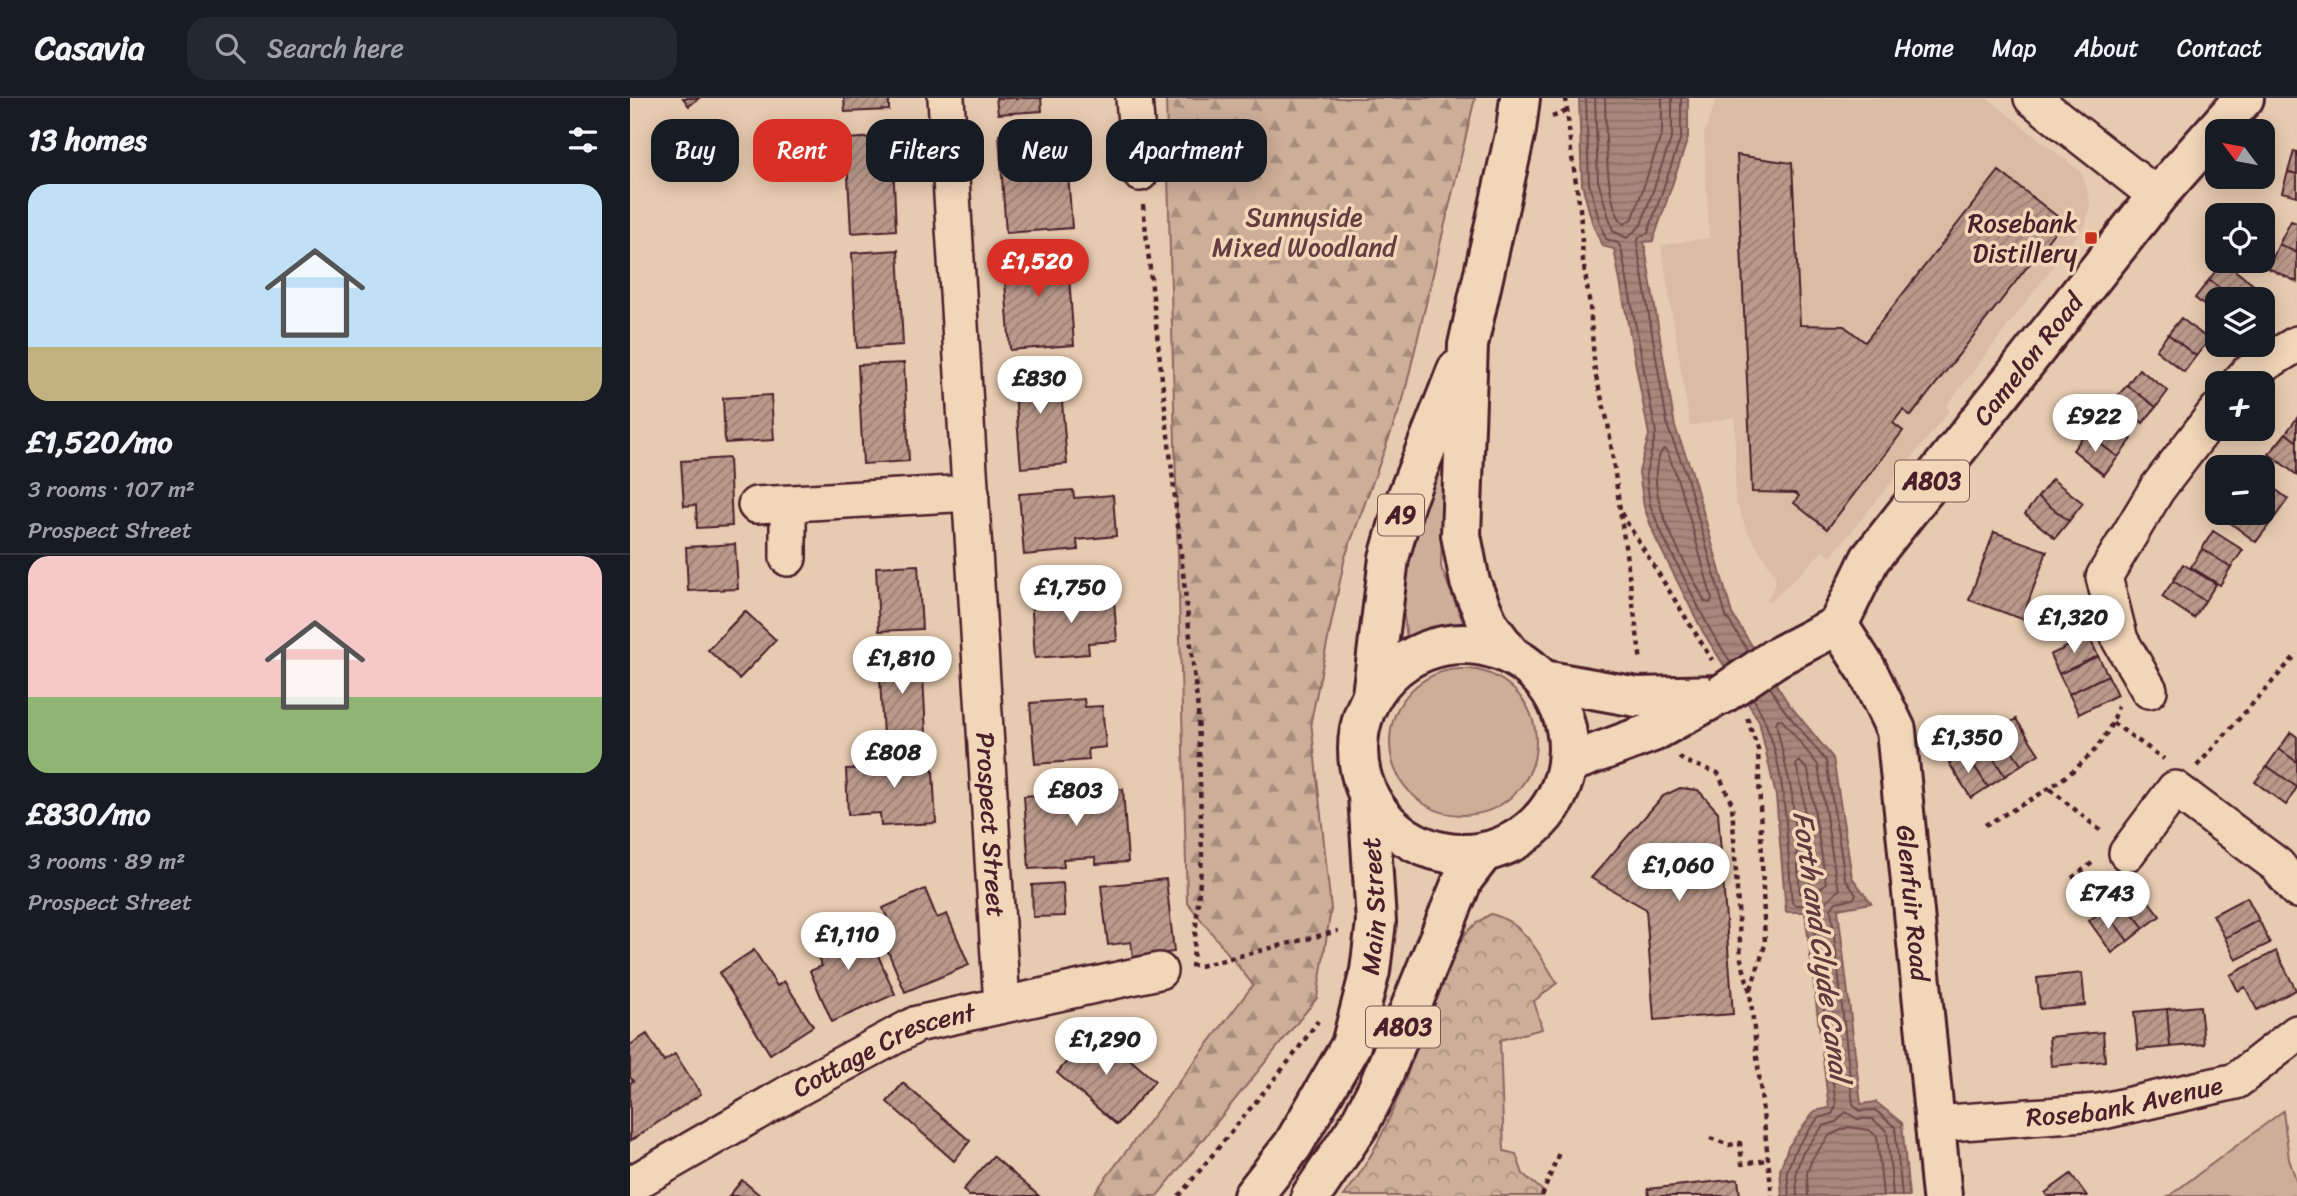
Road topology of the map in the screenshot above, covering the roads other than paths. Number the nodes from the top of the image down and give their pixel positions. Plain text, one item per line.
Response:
1 (946, 98) edge
2 (1134, 98) edge
3 (1520, 98) edge
4 (2032, 98) edge
5 (2244, 98) edge
6 (1136, 119) edge
7 (2157, 196) junction
8 (2297, 344) edge
9 (1468, 345) junction
10 (2252, 371) edge
11 (2205, 427) edge
12 (971, 493) junction
13 (788, 558) dead end
14 (1838, 625) junction
15 (1510, 654) junction
16 (1543, 680) junction
17 (2134, 694) road end
18 (1372, 695) junction
19 (1721, 695) junction
20 (1567, 764) junction
21 (1368, 795) junction
22 (1483, 853) junction
23 (2127, 853) road end
24 (2297, 890) edge
25 (1159, 971) dead end
26 (1002, 1005) junction
27 (2297, 1033) edge
28 (1934, 1124) junction
29 (630, 1185) edge
30 (1253, 1196) edge
31 (1311, 1196) edge
32 (1942, 1196) edge

1 - 12 street, Prospect Street
2 - 6 street
3 - 9 main road, A9
4 - 7 street
5 - 7 main road, Camelon Road / A803
7 - 14 main road, Camelon Road / A803
8 - 10 street
9 - 15 main road, A9
9 - 18 main road, A9
11 - 17 street
12 - 13 street
12 - 26 street, Prospect Street
14 - 19 main road, bridge
14 - 28 main road, Glenfuir Road
15 - 16 main road
15 - 18 main road
16 - 19 main road
16 - 20 main road
18 - 21 main road
19 - 20 main road
20 - 22 main road
21 - 22 main road
21 - 30 main road, Main Street / A803
22 - 31 main road, Main Street / A803
23 - 24 street
25 - 26 street, Cottage Crescent
26 - 29 street, Cottage Crescent
27 - 28 street, Rosebank Avenue
28 - 32 main road, Glenfuir Road

